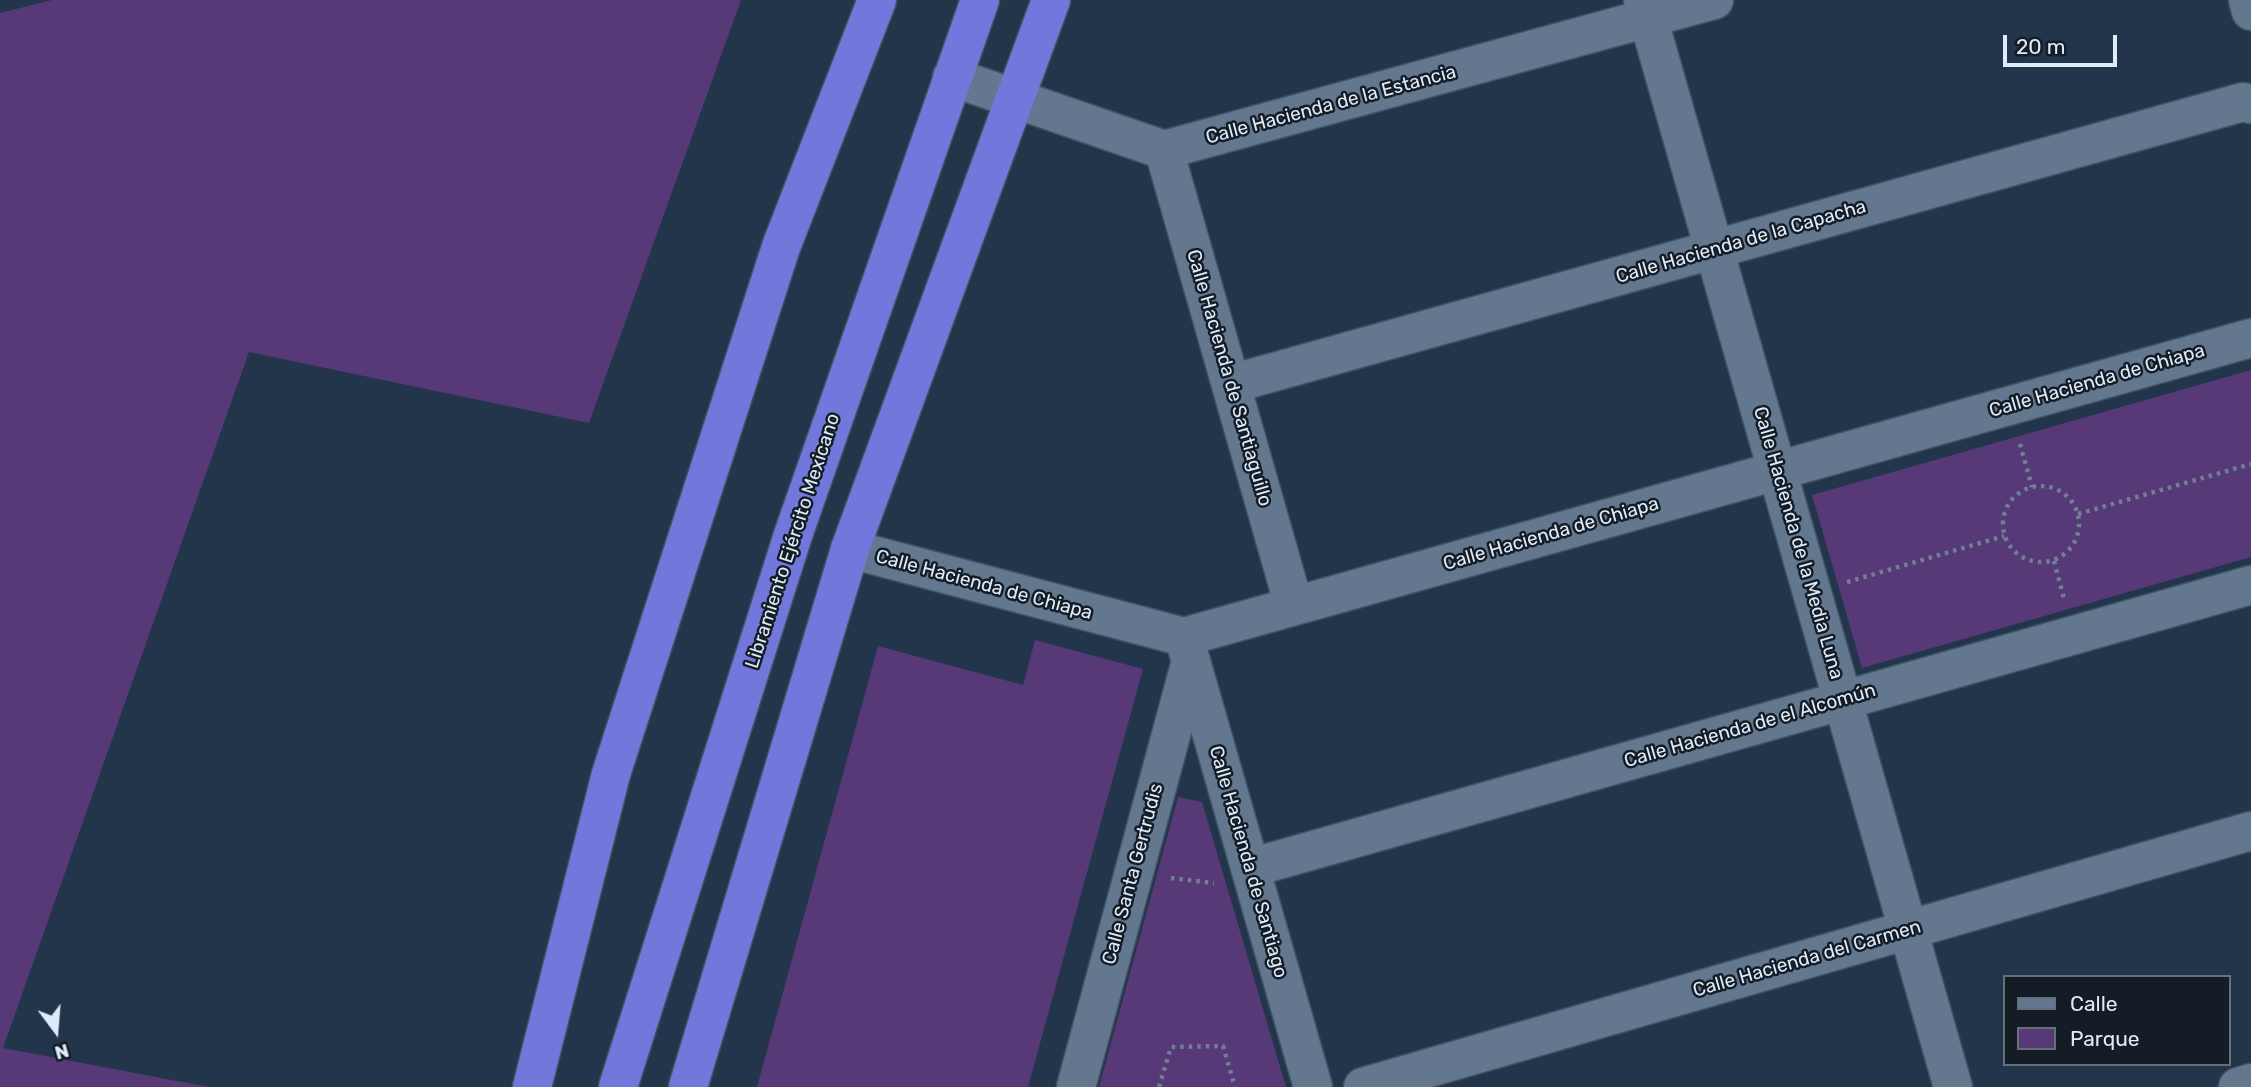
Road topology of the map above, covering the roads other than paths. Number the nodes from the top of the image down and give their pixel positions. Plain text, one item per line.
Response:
1 (877, 0) edge
2 (980, 0) edge
3 (1051, 0) edge
4 (1714, 0) edge
5 (2248, 0) edge
6 (1646, 9) edge
7 (2251, 11) edge
8 (952, 77) junction
9 (1013, 98) junction
10 (2251, 104) edge
11 (1164, 150) junction
12 (1714, 249) junction
13 (2251, 338) edge
14 (1231, 384) junction
15 (1777, 471) junction
16 (850, 549) junction
17 (2251, 585) edge
18 (1294, 606) junction
19 (1188, 649) junction
20 (1843, 700) junction
21 (2251, 831) edge
22 (1236, 876) junction
23 (1908, 930) junction
24 (2251, 1083) edge
25 (532, 1087) edge
26 (618, 1087) edge
27 (688, 1087) edge
28 (1076, 1087) edge
29 (1313, 1087) edge
30 (1363, 1087) edge
31 (1953, 1087) edge
32 (2238, 1087) edge

1 - 25 highway
2 - 8 highway, Libramiento Ejército Mexicano
3 - 9 highway
4 - 6 street, Calle Hacienda de la Estancia
5 - 7 street
6 - 11 street, Calle Hacienda de la Estancia
6 - 12 street, Calle Hacienda de la Media Luna
8 - 9 street
8 - 26 highway, Libramiento Ejército Mexicano
9 - 11 street
9 - 16 highway
10 - 12 street, Calle Hacienda de la Capacha
11 - 14 street, Calle Hacienda de Santiaguillo
12 - 14 street, Calle Hacienda de la Capacha
12 - 15 street, Calle Hacienda de la Media Luna
13 - 15 street, Calle Hacienda de Chiapa
14 - 18 street, Calle Hacienda de Santiaguillo
15 - 18 street, Calle Hacienda de Chiapa
15 - 20 street, Calle Hacienda de la Media Luna
16 - 19 street, Calle Hacienda de Chiapa
16 - 27 highway
17 - 20 street, Calle Hacienda de el Alcomún
18 - 19 street, Calle Hacienda de Chiapa
19 - 22 street, Calle Hacienda de Santiago
19 - 28 street, Calle Santa Gertrudis
20 - 22 street, Calle Hacienda de el Alcomún
20 - 23 street, Calle Hacienda de la Media Luna
21 - 23 street, Calle Hacienda del Carmen
22 - 29 street, Calle Hacienda de Santiago
23 - 30 street, Calle Hacienda del Carmen
23 - 31 street, Calle Hacienda de la Media Luna
24 - 32 street

